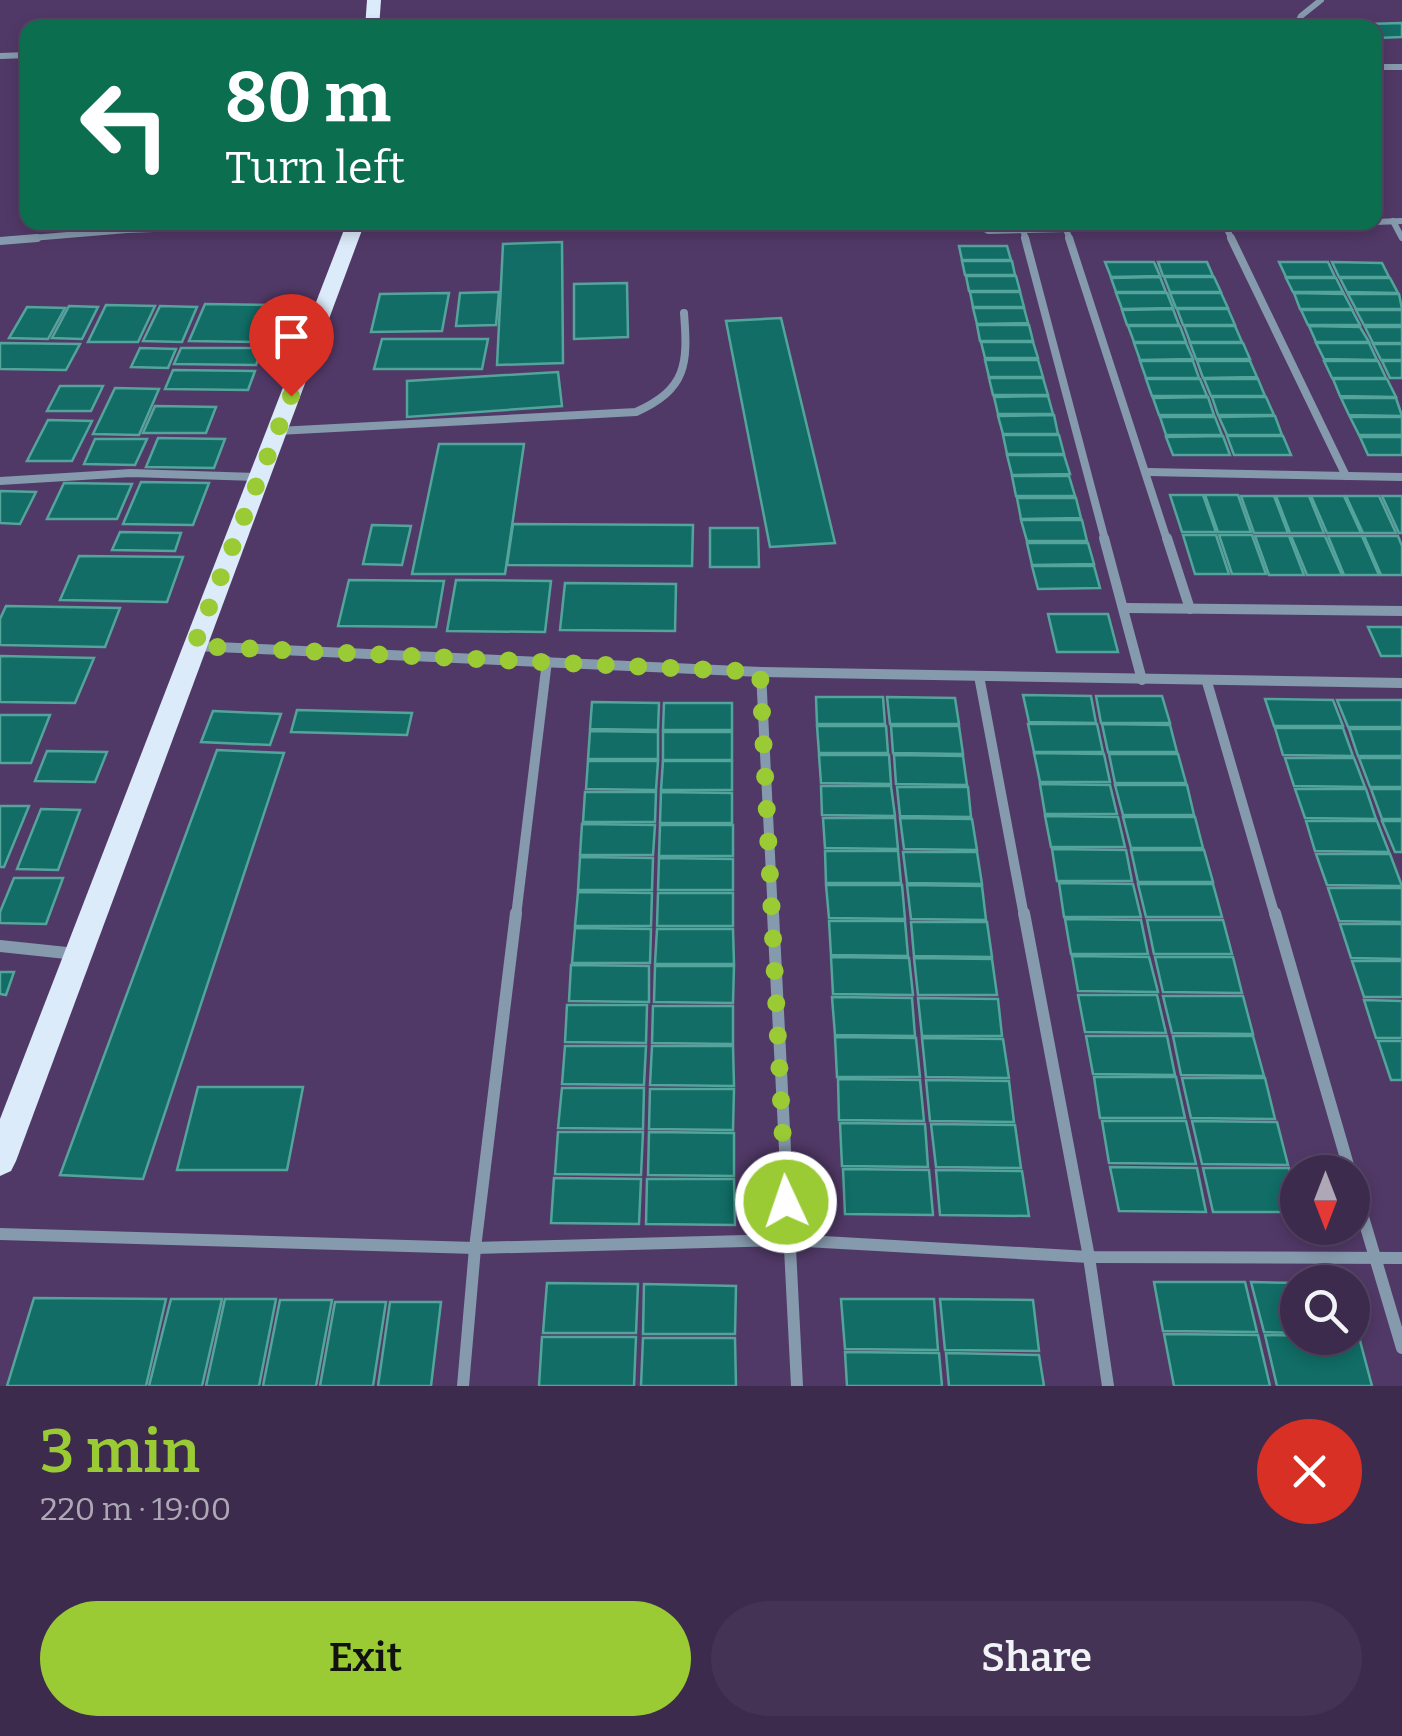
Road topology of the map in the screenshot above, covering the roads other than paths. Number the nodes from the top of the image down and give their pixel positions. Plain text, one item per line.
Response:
1 (1321, 0) edge
2 (1300, 20) edge
3 (1397, 221) edge
4 (128, 230) edge
5 (349, 230) edge
6 (986, 230) edge
7 (1023, 230) joint
8 (1066, 230) edge
9 (1227, 230) edge
10 (1402, 238) edge
11 (0, 241) edge
12 (684, 313) dead end
13 (278, 431) junction
14 (1148, 472) junction
15 (1346, 476) junction
16 (260, 477) junction
17 (1402, 477) edge
18 (0, 481) edge
19 (1126, 608) junction
20 (1190, 609) junction
21 (1402, 611) edge
22 (194, 646) junction
23 (546, 661) junction
24 (760, 672) junction
25 (979, 676) junction
26 (1142, 680) junction
27 (1208, 682) junction
28 (1402, 683) edge
29 (0, 946) edge
30 (77, 954) junction
31 (1345, 1155) edge
32 (0, 1161) edge
33 (0, 1234) edge
34 (788, 1240) junction
35 (1370, 1241) edge
36 (475, 1248) junction
37 (1090, 1257) junction
38 (1375, 1258) junction
39 (1402, 1258) edge
40 (1402, 1348) edge
41 (463, 1386) edge
42 (796, 1386) edge
43 (1108, 1386) edge

1 - 2 street
3 - 10 street
4 - 11 street
5 - 13 main road
6 - 7 street
7 - 19 street
8 - 14 street
9 - 15 street
12 - 13 street
13 - 16 main road
14 - 15 street
14 - 20 street
15 - 17 street
16 - 18 street
16 - 22 main road
19 - 20 street
19 - 26 street
20 - 21 street
22 - 23 street
22 - 30 main road
23 - 24 street
23 - 36 street
24 - 25 street
24 - 34 street
25 - 26 street
25 - 37 street
26 - 27 street
27 - 28 street
27 - 31 street
29 - 30 street
30 - 32 main road
33 - 36 street
34 - 36 street
34 - 37 street
34 - 42 street
35 - 38 street
36 - 41 street
37 - 38 street
37 - 43 street
38 - 39 street
38 - 40 street

